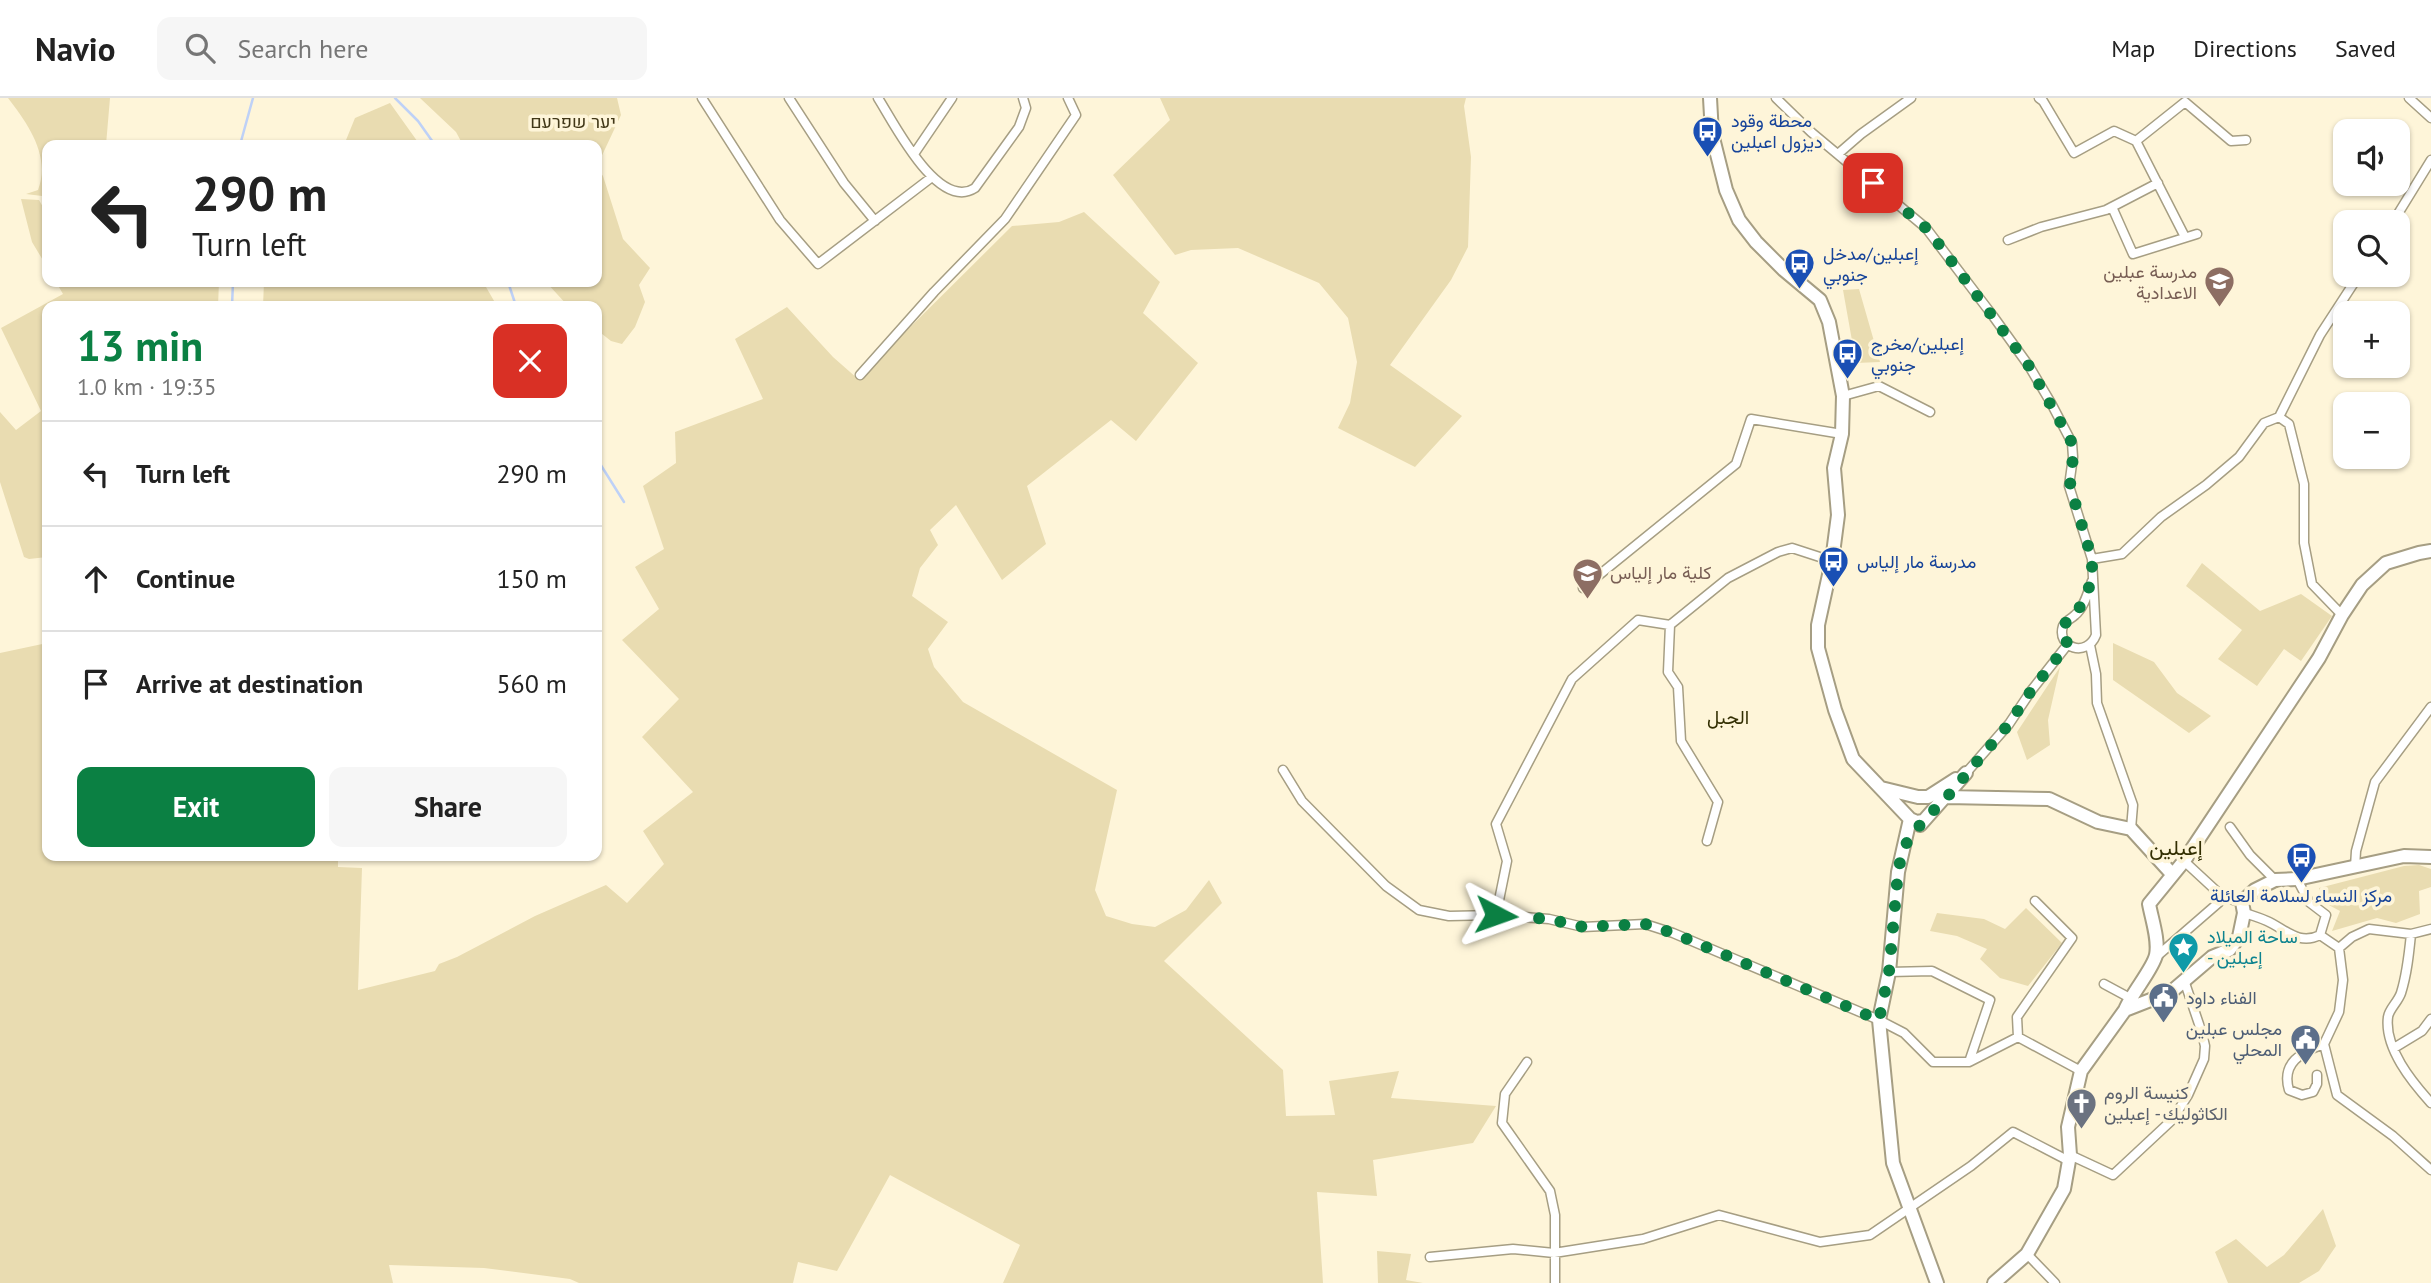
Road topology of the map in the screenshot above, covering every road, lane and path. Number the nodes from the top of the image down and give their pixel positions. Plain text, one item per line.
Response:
1 (702, 98) edge
2 (789, 98) edge
3 (878, 98) edge
4 (952, 98) edge
5 (1023, 98) edge
6 (1068, 98) edge
7 (1710, 98) edge
8 (1776, 98) edge
9 (1911, 98) edge
10 (2039, 98) edge
11 (2409, 98) edge
12 (2431, 118) edge
13 (2246, 140) dead end
14 (2136, 141) junction
15 (914, 154) junction
16 (1838, 154) junction
17 (2431, 160) edge
18 (932, 177) junction
19 (2158, 183) junction
20 (2112, 207) junction
21 (2400, 210) edge
22 (875, 221) junction
23 (2197, 234) dead end
24 (2185, 237) junction
25 (2008, 240) dead end
26 (2351, 287) edge
27 (860, 375) dead end
28 (1843, 396) junction
29 (1930, 412) dead end
30 (2279, 417) junction
31 (1842, 434) junction
32 (2431, 551) edge
33 (2092, 559) junction
34 (1832, 561) junction
35 (2092, 581) junction
36 (1583, 588) dead end
37 (2076, 615) junction
38 (2342, 615) junction
39 (1670, 625) junction
40 (2095, 626) junction
41 (2068, 644) junction
42 (2090, 645) junction
43 (2431, 707) edge
44 (1283, 770) dead end
45 (1966, 773) junction
46 (1881, 788) junction
47 (1947, 797) junction
48 (1927, 801) junction
49 (1914, 818) junction
50 (2230, 827) dead end
51 (2131, 829) junction
52 (1707, 841) dead end
53 (2431, 857) edge
54 (2184, 862) junction
55 (2355, 867) junction
56 (2172, 874) junction
57 (2297, 879) junction
58 (2275, 880) junction
59 (2224, 898) junction
60 (2035, 901) dead end
61 (2244, 907) junction
62 (1496, 915) junction
63 (2431, 929) edge
64 (2411, 934) junction
65 (2319, 935) junction
66 (2339, 948) junction
67 (2156, 957) junction
68 (1889, 972) junction
69 (2184, 980) junction
70 (2104, 984) dead end
71 (2127, 1004) junction
72 (2431, 1019) edge
73 (1879, 1020) junction
74 (2018, 1037) junction
75 (2324, 1044) junction
76 (2394, 1048) junction
77 (1527, 1062) dead end
78 (1969, 1062) junction
79 (2081, 1071) junction
80 (2317, 1075) dead end
81 (2431, 1103) edge
82 (2069, 1158) junction
83 (2431, 1170) edge
84 (1909, 1208) junction
85 (1554, 1253) junction
86 (2027, 1254) junction
87 (1430, 1257) dead end
88 (1555, 1283) edge
89 (1937, 1283) edge
90 (1994, 1283) edge
91 (2055, 1283) edge

1 - 22 street
2 - 22 street
3 - 15 street
4 - 15 street
5 - 18 street
6 - 27 street
7 - 28 street
8 - 16 street
9 - 16 street
10 - 14 street
11 - 12 street
13 - 14 street
14 - 19 street
15 - 18 street
16 - 33 street
17 - 21 street
18 - 22 street
19 - 20 street
19 - 24 street
20 - 24 street
20 - 25 street
23 - 24 street
26 - 30 street
28 - 29 street
28 - 31 street
30 - 33 street
30 - 38 street
31 - 34 street
31 - 36 street
32 - 38 street
33 - 35 street
34 - 39 street
34 - 46 street
35 - 37 street
35 - 40 street
37 - 40 street
37 - 41 street
38 - 54 street
39 - 52 street
39 - 62 street
40 - 42 street
41 - 42 street
41 - 45 street
42 - 51 street
43 - 55 street
44 - 62 street
45 - 47 street
45 - 48 street
46 - 48 street
46 - 49 street
47 - 48 street
47 - 51 street
48 - 49 street
48 - 49 street
49 - 68 street
50 - 58 street
51 - 56 street
53 - 55 street
54 - 56 street
54 - 59 street
55 - 57 street
56 - 67 street
57 - 58 street
57 - 65 street
58 - 61 street
59 - 61 street
59 - 67 street
60 - 74 street
61 - 65 street
61 - 69 street
62 - 73 street
63 - 64 street
64 - 66 street
64 - 76 street
65 - 66 street
66 - 75 street
67 - 71 street
68 - 73 street
68 - 78 street
69 - 71 street
69 - 82 street
70 - 71 street
71 - 79 street
72 - 76 street
73 - 78 street
73 - 84 street
74 - 78 street
74 - 79 street
75 - 80 street
75 - 83 street
76 - 81 street
77 - 85 street
79 - 82 street
82 - 84 street
82 - 86 street
84 - 85 street
84 - 89 street
85 - 87 street
85 - 88 street
86 - 90 street
86 - 91 street

